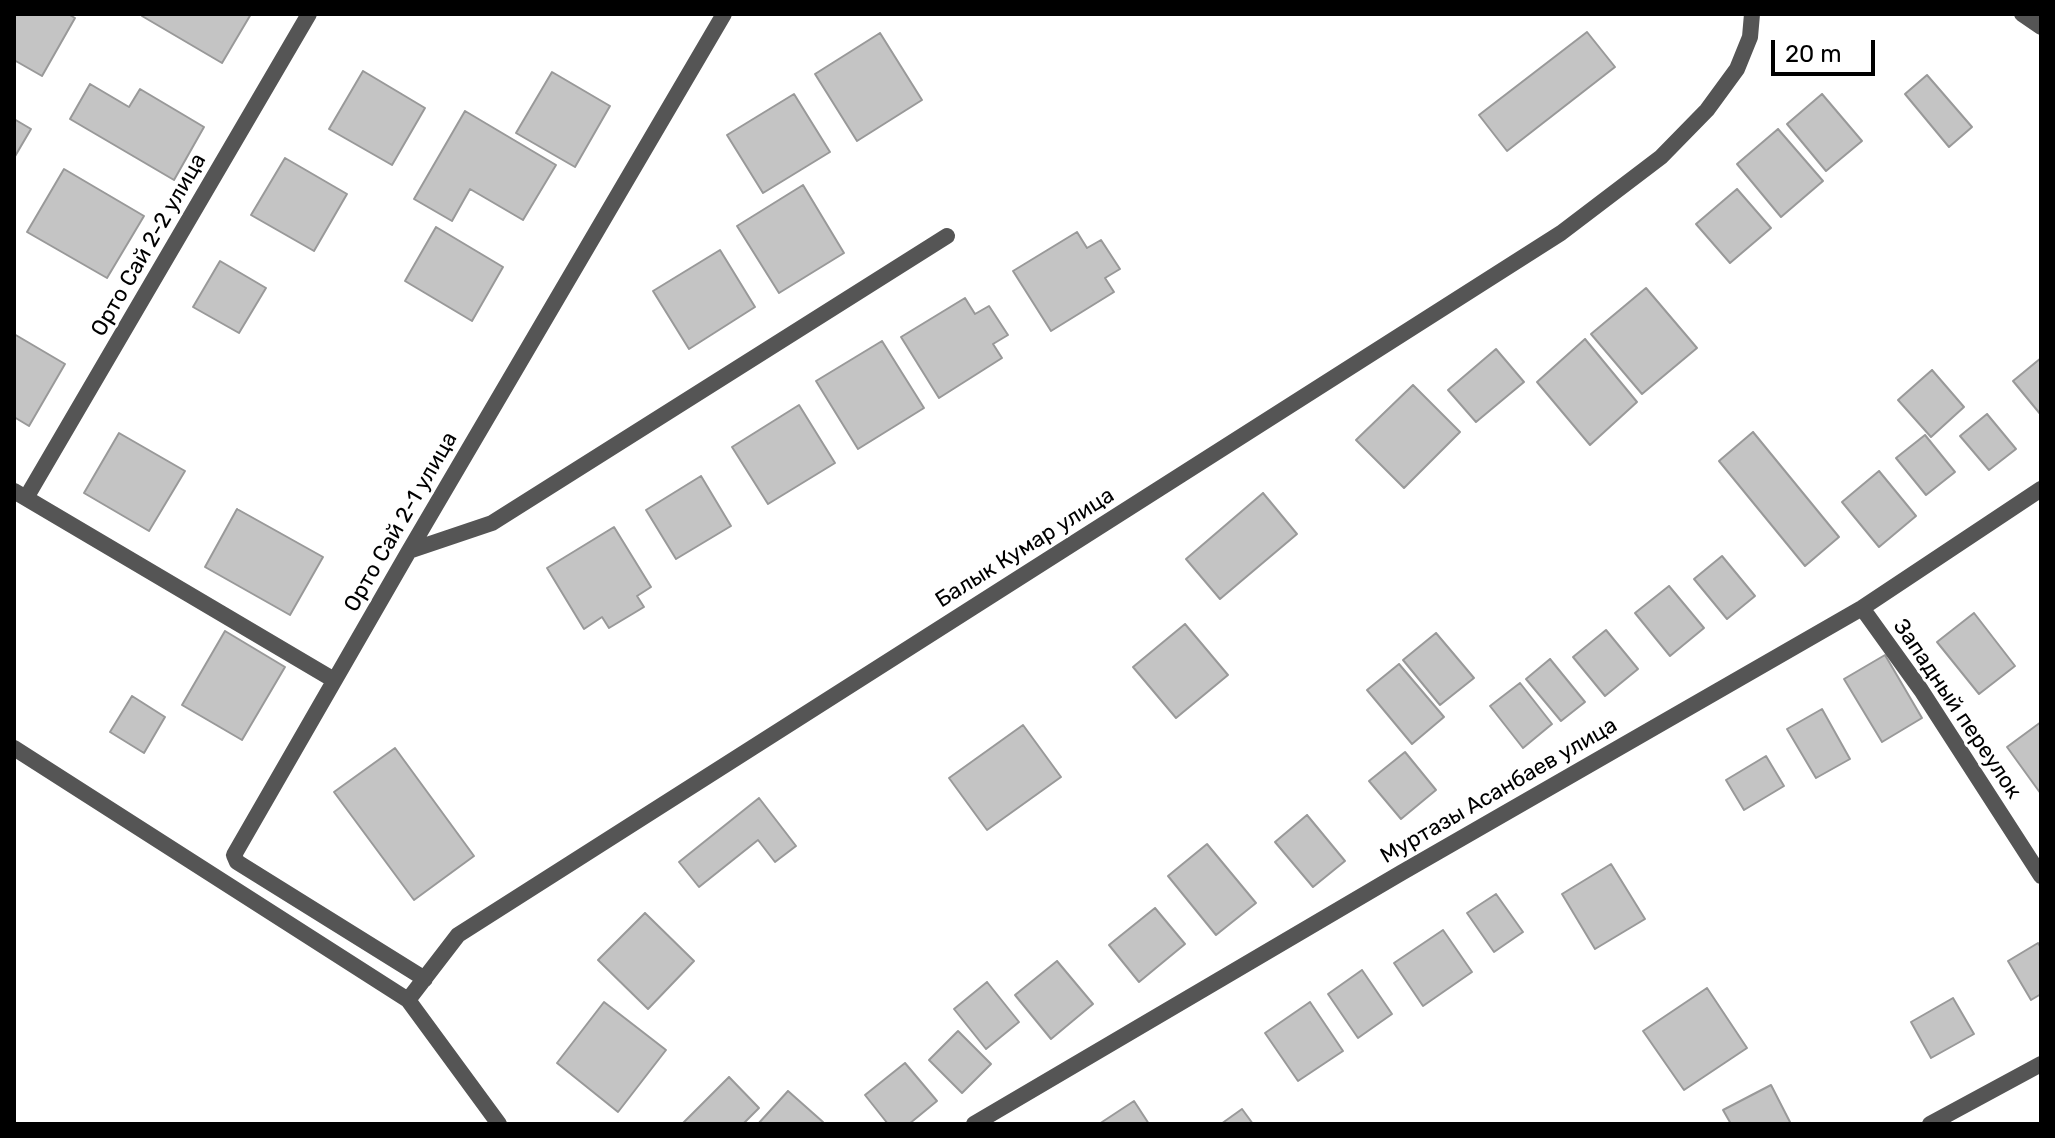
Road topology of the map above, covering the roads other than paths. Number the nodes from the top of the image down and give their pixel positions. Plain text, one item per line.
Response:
1 (309, 14) edge
2 (724, 14) edge
3 (1752, 14) edge
4 (2022, 14) edge
5 (2041, 27) edge
6 (947, 236) dead end
7 (2041, 489) edge
8 (20, 495) edge
9 (409, 551) junction
10 (1862, 608) junction
11 (334, 680) junction
12 (14, 748) edge
13 (2041, 876) edge
14 (425, 979) junction
15 (408, 1000) junction
16 (2041, 1064) edge
17 (499, 1124) edge
18 (974, 1124) edge
19 (1930, 1124) edge

1 - 8 street, Орто Сай 2-2 улица
2 - 9 street, Орто Сай 2-1 улица
3 - 14 street, Балык Кумар улица
4 - 5 street
6 - 9 street
7 - 10 street, Муртазы Асанбаев улица
8 - 11 street
9 - 11 street, Орто Сай 2-1 улица
10 - 13 street, Западный переулок
10 - 18 street, Муртазы Асанбаев улица
11 - 14 street, Орто Сай 2-1 улица
12 - 15 street
14 - 15 street, Балык Кумар улица
15 - 17 street
16 - 19 street

